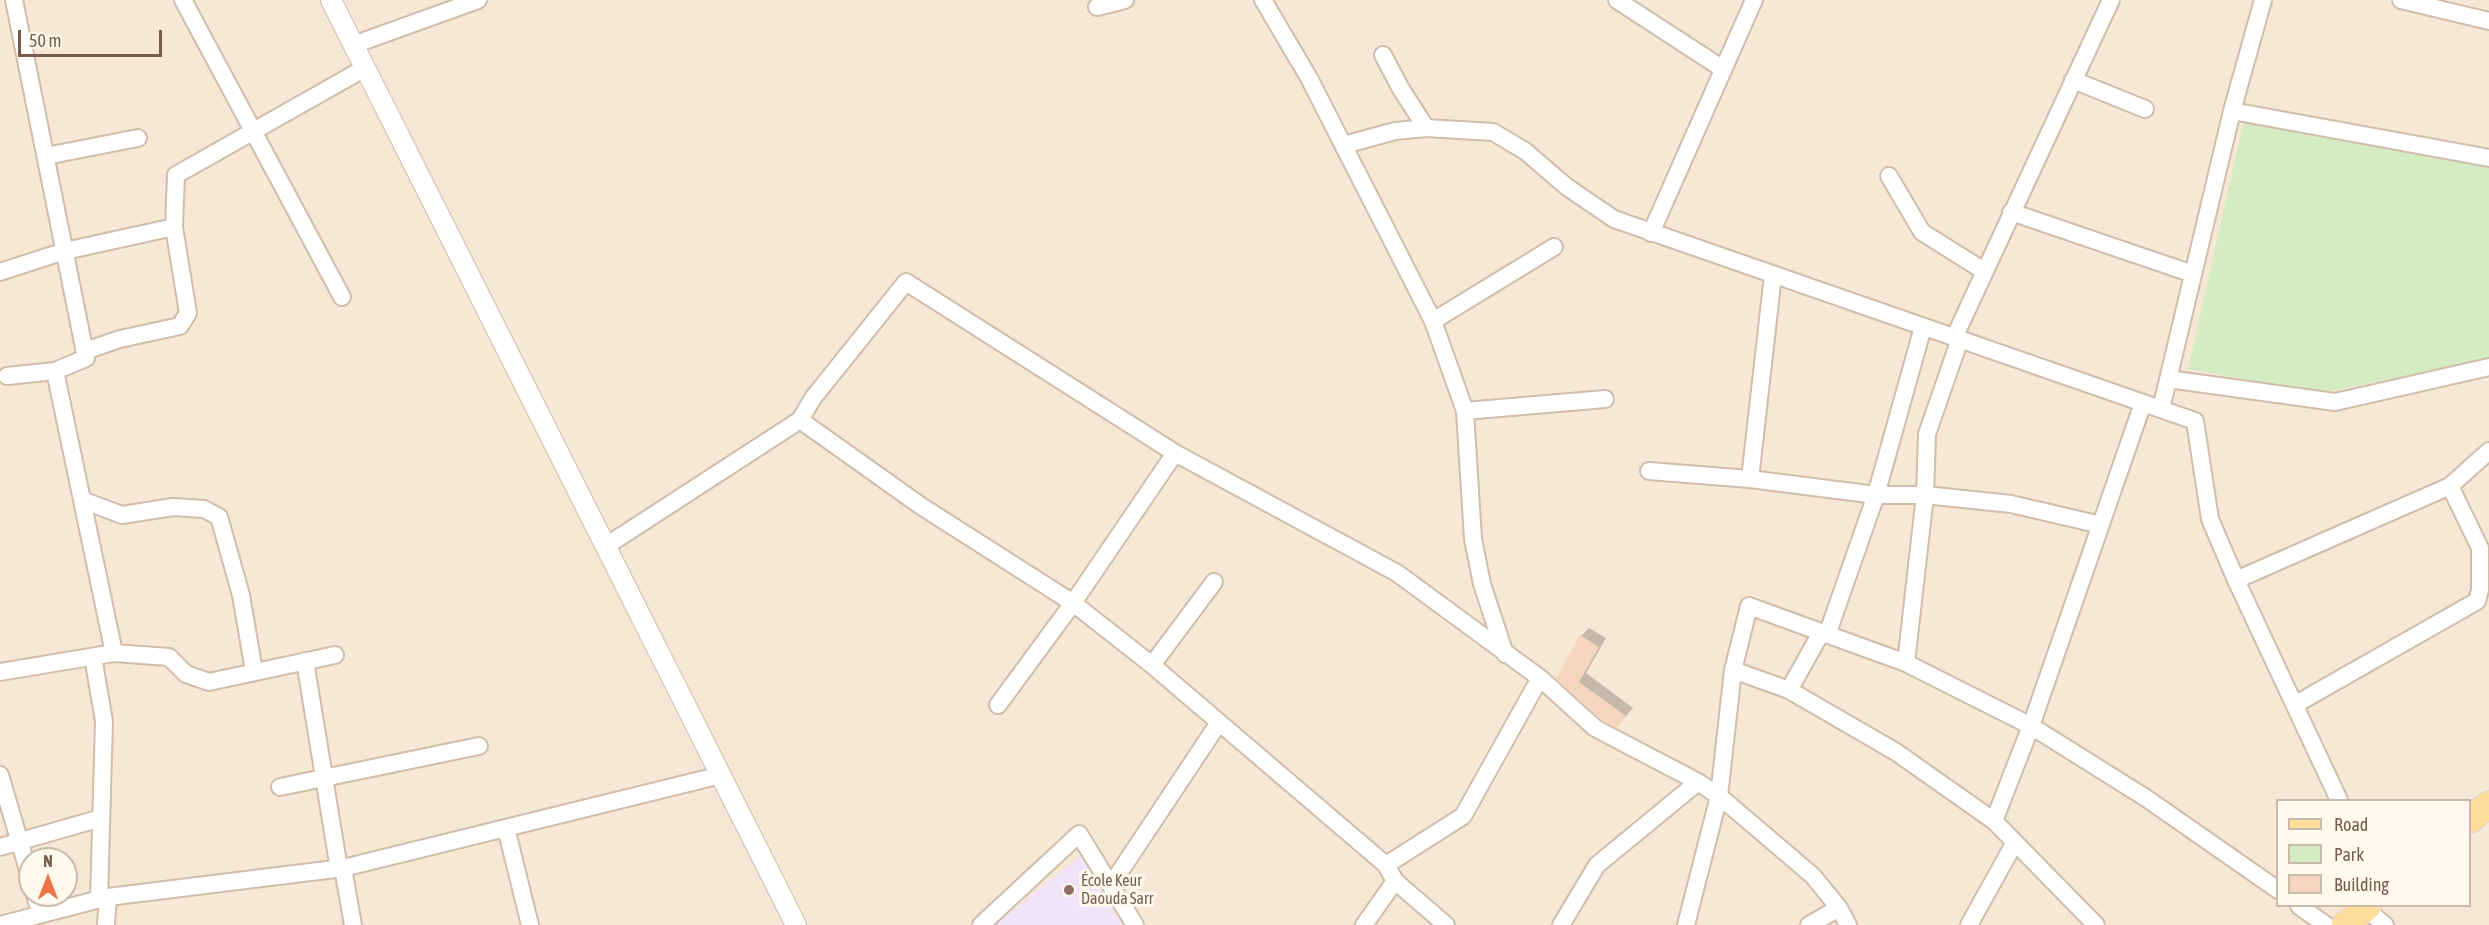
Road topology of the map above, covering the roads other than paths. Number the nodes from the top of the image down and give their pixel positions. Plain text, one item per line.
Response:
1 (14, 0) edge
2 (183, 0) edge
3 (331, 0) edge
4 (478, 0) edge
5 (1125, 0) edge
6 (1263, 0) edge
7 (1617, 0) edge
8 (1755, 0) edge
9 (2110, 0) edge
10 (2263, 0) edge
11 (2404, 0) edge
12 (1097, 7) dead end
13 (2489, 21) edge
14 (353, 45) junction
15 (1383, 55) dead end
16 (365, 68) junction
17 (1723, 69) junction
18 (2073, 80) junction
19 (2145, 109) dead end
20 (2232, 111) junction
21 (1426, 128) junction
22 (253, 130) junction
23 (138, 138) dead end
24 (1344, 145) junction
25 (46, 156) junction
26 (2489, 158) edge
27 (1888, 176) dead end
28 (2012, 212) junction
29 (174, 227) junction
30 (1651, 233) junction
31 (1554, 247) dead end
32 (65, 251) junction
33 (1984, 271) junction
34 (0, 272) edge
35 (2193, 274) junction
36 (1773, 275) junction
37 (342, 297) dead end
38 (1433, 321) junction
39 (1923, 327) junction
40 (1957, 338) junction
41 (85, 351) junction
42 (2489, 367) edge
43 (55, 371) junction
44 (7, 376) dead end
45 (2168, 379) junction
46 (1605, 399) dead end
47 (2144, 403) junction
48 (2161, 409) junction
49 (1465, 411) junction
50 (800, 420) junction
51 (2489, 452) edge
52 (1175, 453) junction
53 (1649, 471) dead end
54 (1750, 479) junction
55 (2450, 486) junction
56 (1876, 495) junction
57 (1925, 495) junction
58 (82, 500) junction
59 (2101, 525) junction
60 (606, 546) junction
61 (2236, 580) junction
62 (1214, 582) dead end
63 (1073, 603) junction
64 (2483, 604) edge
65 (1824, 634) junction
66 (114, 653) junction
67 (1504, 654) junction
68 (335, 655) dead end
69 (93, 657) junction
70 (304, 662) junction
71 (1906, 663) junction
72 (1152, 665) junction
73 (1733, 670) junction
74 (254, 671) junction
75 (0, 672) edge
76 (1540, 678) junction
77 (1789, 690) junction
78 (2296, 704) junction
79 (998, 705) dead end
80 (1218, 724) junction
81 (2031, 726) junction
82 (479, 746) dead end
83 (0, 774) edge
84 (721, 775) junction
85 (324, 778) junction
86 (1698, 782) junction
87 (280, 787) dead end
88 (1719, 796) junction
89 (2339, 799) edge
90 (2489, 804) edge
91 (101, 818) junction
92 (2471, 818) edge
93 (1994, 821) junction
94 (506, 828) junction
95 (20, 841) junction
96 (2014, 844) junction
97 (0, 847) edge
98 (22, 847) edge
99 (1386, 865) junction
100 (341, 869) junction
101 (1395, 881) junction
102 (1111, 885) junction
103 (2276, 889) edge
104 (103, 898) junction
105 (39, 907) edge
106 (2300, 907) edge
107 (2367, 907) edge
108 (1839, 908) junction
109 (41, 914) junction
110 (0, 925) edge
111 (106, 925) edge
112 (353, 925) edge
113 (530, 925) edge
114 (796, 925) edge
115 (981, 925) edge
116 (1135, 925) edge
117 (1364, 925) edge
118 (1446, 925) edge
119 (1561, 925) edge
120 (1686, 925) edge
121 (1809, 925) edge
122 (1848, 925) edge
123 (1969, 925) edge
124 (2096, 925) edge
125 (2326, 925) edge
126 (2346, 925) edge
127 (2385, 925) edge

1 - 25 street
2 - 22 street
3 - 14 street
4 - 14 street
5 - 12 street
6 - 24 street
7 - 17 street
8 - 17 street
9 - 18 street
10 - 20 street
11 - 13 street
14 - 16 street
15 - 21 street
16 - 22 street
16 - 60 street
17 - 30 street
18 - 19 street
18 - 28 street
20 - 26 street
20 - 35 street
21 - 24 street
21 - 30 street
22 - 29 street
22 - 37 street
23 - 25 street
24 - 38 street
25 - 32 street
27 - 33 street
28 - 33 street
28 - 35 street
29 - 32 street
29 - 41 street
30 - 36 street
31 - 38 street
32 - 34 street
32 - 41 street
33 - 40 street
35 - 45 street
36 - 39 street
36 - 54 street
38 - 49 street
39 - 40 street
39 - 56 street
40 - 47 street
40 - 57 street
41 - 43 street
42 - 45 street
43 - 44 street
43 - 58 street
45 - 48 street
46 - 49 street
47 - 48 street
47 - 59 street
48 - 61 street
49 - 67 street
50 - 52 street
50 - 60 street
50 - 63 street
51 - 55 street
52 - 63 street
52 - 67 street
53 - 54 street
54 - 56 street
55 - 61 street
55 - 64 street
56 - 57 street
56 - 65 street
57 - 59 street
57 - 71 street
58 - 66 street
58 - 74 street
59 - 81 street
60 - 84 street
61 - 78 street
62 - 72 street
63 - 72 street
63 - 79 street
64 - 78 street
65 - 71 street
65 - 73 street
65 - 77 street
66 - 69 street
66 - 74 street
67 - 76 street
68 - 70 street
69 - 75 street
69 - 91 street
70 - 74 street
70 - 85 street
71 - 81 street
72 - 80 street
73 - 77 street
73 - 88 street
76 - 86 street
76 - 99 street
77 - 93 street
78 - 89 street
80 - 99 street
80 - 102 street
81 - 93 street
81 - 103 street
82 - 85 street
83 - 95 street
84 - 94 street
84 - 114 street
85 - 87 street
85 - 100 street
86 - 88 street
86 - 119 street
88 - 108 street
88 - 120 street
90 - 92 main road
91 - 95 street
91 - 104 street
93 - 96 street
94 - 100 street
94 - 113 street
95 - 97 street
95 - 98 street
96 - 123 street
96 - 124 street
99 - 101 street
100 - 104 street
100 - 112 street
101 - 117 street
101 - 118 street
102 - 115 street
102 - 116 street
104 - 109 street
104 - 111 street
105 - 109 street
106 - 125 street
107 - 126 main road
107 - 127 street
108 - 121 street
108 - 122 street
109 - 110 street

